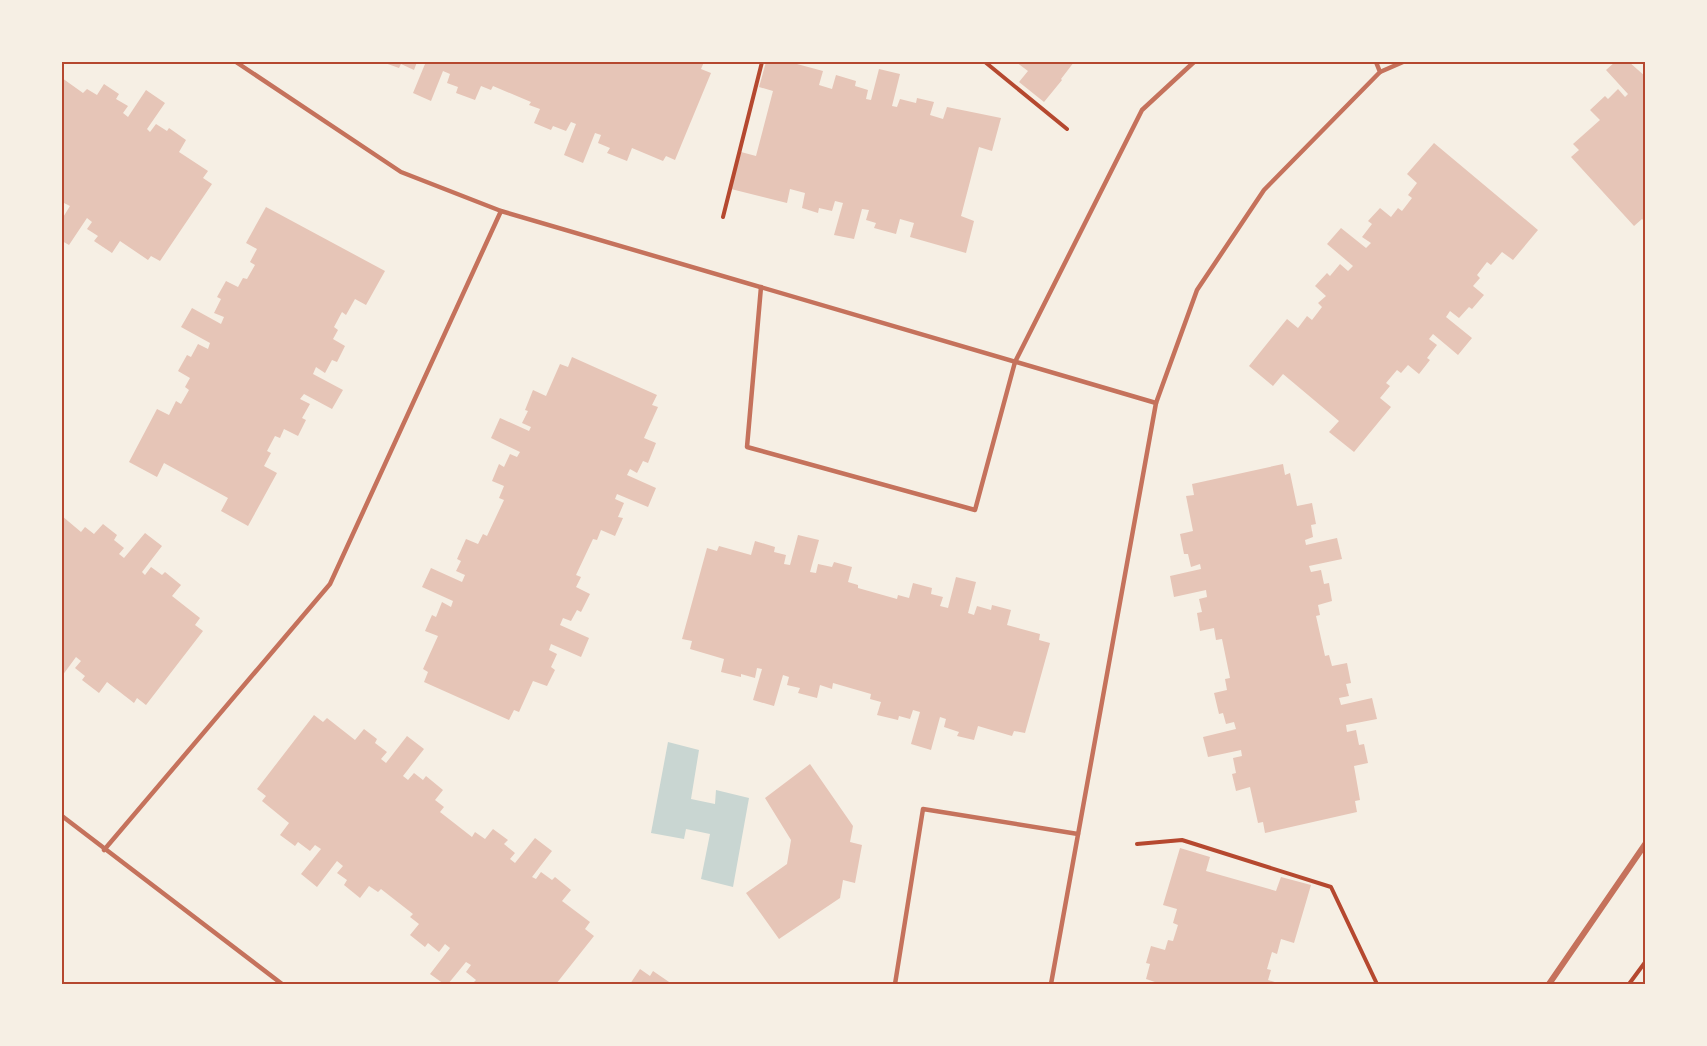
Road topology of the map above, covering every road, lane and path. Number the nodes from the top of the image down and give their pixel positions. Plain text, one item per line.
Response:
1 (236, 62) edge
2 (762, 62) edge
3 (985, 62) edge
4 (1194, 62) edge
5 (1376, 62) edge
6 (1403, 62) edge
7 (1380, 72) junction
8 (1067, 129) dead end
9 (501, 211) junction
10 (723, 217) dead end
11 (761, 287) junction
12 (1015, 362) junction
13 (1156, 403) junction
14 (62, 816) edge
15 (1078, 834) junction
16 (1646, 843) edge
17 (1137, 844) dead end
18 (104, 850) junction
19 (1646, 961) edge
20 (282, 984) edge
21 (894, 984) edge
22 (1051, 984) edge
23 (1377, 984) edge
24 (1549, 984) edge
25 (1629, 984) edge

1 - 9 lane
2 - 10 path
3 - 8 path
4 - 12 lane
5 - 7 lane
6 - 7 lane
7 - 13 lane
9 - 11 lane
9 - 18 lane
11 - 12 lane
11 - 12 lane
12 - 13 lane
13 - 15 lane
14 - 18 lane
15 - 21 lane
15 - 22 lane
16 - 24 street
17 - 23 path
18 - 20 lane
19 - 25 path

